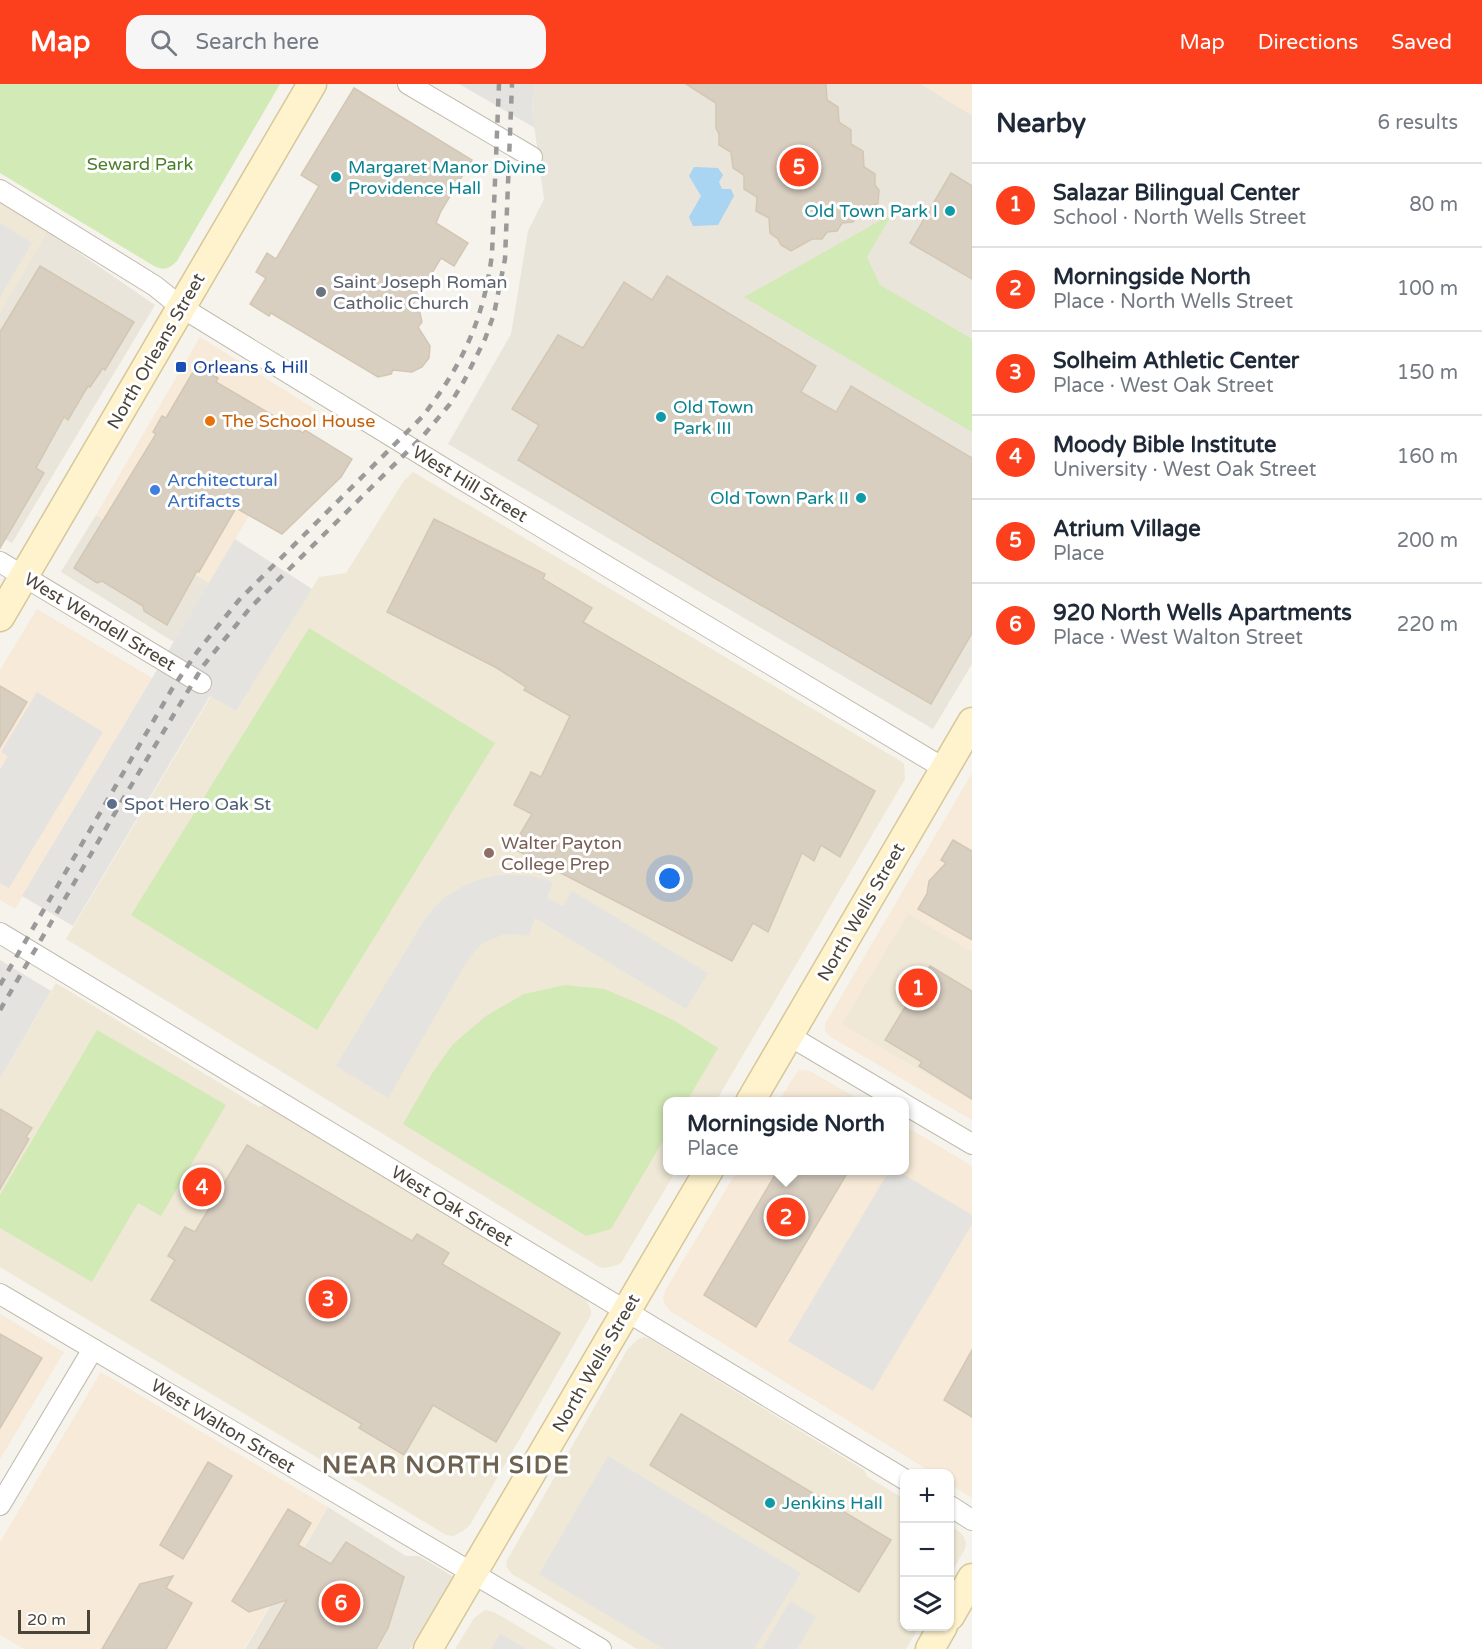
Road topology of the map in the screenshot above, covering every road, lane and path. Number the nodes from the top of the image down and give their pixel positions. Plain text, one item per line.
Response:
1 (312, 84) edge
2 (408, 84) edge
3 (532, 157) dead end
4 (0, 190) edge
5 (182, 307) junction
6 (12, 569) edge
7 (0, 617) edge
8 (201, 683) dead end
9 (972, 722) edge
10 (945, 769) junction
11 (0, 933) edge
12 (789, 1035) junction
13 (752, 1097) edge
14 (894, 1097) edge
15 (909, 1106) edge
16 (972, 1144) edge
17 (706, 1175) edge
18 (0, 1294) edge
19 (627, 1311) junction
20 (93, 1349) junction
21 (900, 1477) edge
22 (0, 1505) edge
23 (954, 1509) edge
24 (972, 1520) edge
25 (472, 1573) junction
26 (972, 1578) edge
27 (954, 1609) edge
28 (940, 1631) edge
29 (428, 1649) edge
30 (600, 1649) edge
31 (930, 1649) edge

1 - 5 street, North Orleans Street
2 - 3 street
4 - 5 street, West Hill Street
5 - 6 street, North Orleans Street
5 - 10 street, West Hill Street
6 - 7 street, North Orleans Street
6 - 8 street, West Wendell Street
9 - 10 street, North Wells Street
10 - 12 street, North Wells Street
11 - 19 street, West Oak Street
12 - 13 street, North Wells Street
12 - 14 street
15 - 16 street
17 - 19 street, North Wells Street
18 - 20 street, West Walton Street
19 - 21 street, West Oak Street
19 - 25 street, North Wells Street
20 - 22 street
20 - 25 street, West Walton Street
23 - 24 street
25 - 29 street, North Wells Street
25 - 30 street, West Walton Street
26 - 27 street
28 - 31 street

